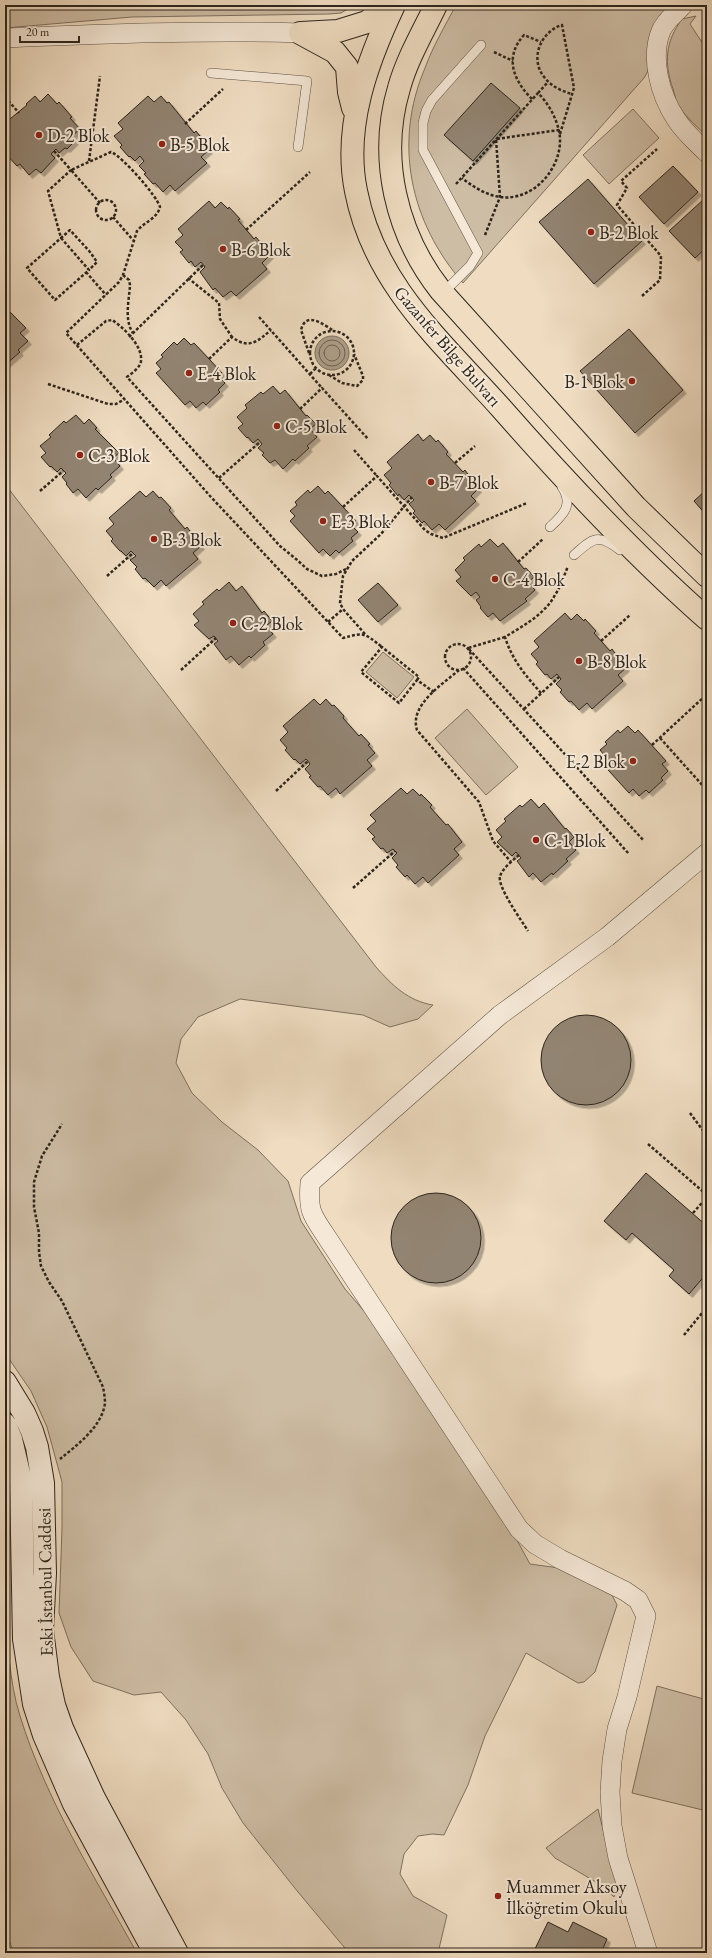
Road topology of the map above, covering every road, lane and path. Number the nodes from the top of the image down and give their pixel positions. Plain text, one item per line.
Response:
1 (388, 5) edge
2 (394, 5) edge
3 (436, 5) edge
4 (683, 5) edge
5 (300, 33) junction
6 (5, 38) edge
7 (541, 42) junction
8 (480, 45) joint
9 (513, 61) junction
10 (211, 74) dead end
11 (100, 76) dead end
12 (548, 82) junction
13 (227, 86) dead end
14 (538, 93) junction
15 (572, 94) junction
16 (5, 97) edge
17 (532, 99) junction
18 (19, 113) dead end
19 (355, 118) junction
20 (185, 124) dead end
21 (559, 130) junction
22 (559, 137) junction
23 (496, 139) junction
24 (298, 146) dead end
25 (657, 148) dead end
26 (54, 151) dead end
27 (707, 153) edge
28 (88, 161) junction
29 (70, 170) junction
30 (310, 172) dead end
31 (462, 178) junction
32 (446, 194) junction
33 (500, 197) junction
34 (100, 203) junction
35 (113, 217) junction
36 (246, 230) dead end
37 (61, 238) junction
38 (134, 241) junction
39 (478, 253) junction
40 (203, 264) dead end
41 (89, 270) junction
42 (86, 272) junction
43 (123, 275) junction
44 (188, 278) junction
45 (443, 293) junction
46 (106, 295) junction
47 (642, 296) dead end
48 (259, 317) dead end
49 (271, 330) junction
50 (336, 332) junction
51 (133, 333) junction
52 (129, 337) junction
53 (232, 337) junction
54 (77, 345) junction
55 (354, 354) junction
56 (310, 355) junction
57 (209, 359) dead end
58 (316, 368) junction
59 (310, 374) junction
60 (329, 375) junction
61 (477, 381) junction
62 (48, 384) dead end
63 (322, 388) junction
64 (125, 399) junction
65 (300, 409) dead end
66 (368, 439) dead end
67 (260, 442) dead end
68 (475, 446) dead end
69 (354, 450) dead end
70 (455, 463) dead end
71 (63, 471) dead end
72 (377, 476) junction
73 (219, 478) junction
74 (40, 491) dead end
75 (412, 497) dead end
76 (528, 503) dead end
77 (403, 506) junction
78 (343, 507) dead end
79 (548, 531) joint
80 (133, 553) dead end
81 (574, 555) joint
82 (518, 562) dead end
83 (346, 569) junction
84 (108, 576) dead end
85 (707, 576) edge
86 (343, 609) junction
87 (700, 613) edge
88 (630, 615) dead end
89 (328, 622) junction
90 (366, 634) junction
91 (505, 637) junction
92 (216, 638) dead end
93 (601, 641) dead end
94 (382, 646) junction
95 (468, 648) junction
96 (463, 668) junction
97 (181, 670) dead end
98 (459, 670) junction
99 (559, 677) dead end
100 (417, 680) junction
101 (434, 692) junction
102 (542, 693) junction
103 (705, 696) dead end
104 (524, 709) junction
105 (660, 738) junction
106 (652, 745) dead end
107 (308, 762) dead end
108 (704, 787) dead end
109 (276, 790) dead end
110 (644, 841) dead end
111 (395, 851) dead end
112 (707, 853) edge
113 (630, 854) dead end
114 (519, 855) dead end
115 (511, 862) junction
116 (353, 888) dead end
117 (528, 931) dead end
118 (690, 1113) dead end
119 (62, 1124) dead end
120 (707, 1136) edge
121 (648, 1144) dead end
122 (707, 1196) edge
123 (693, 1214) dead end
124 (707, 1307) edge
125 (684, 1335) dead end
126 (5, 1382) edge
127 (5, 1424) edge
128 (42, 1474) junction
129 (155, 1953) edge
130 (177, 1953) edge
131 (648, 1953) edge

1 - 5 main road
2 - 19 main road, Gazanfer Bilge Bulvarı
3 - 45 main road, Gazanfer Bilge Bulvarı
4 - 27 street
5 - 6 street
5 - 19 main road
7 - 9 path
7 - 12 path
7 - 15 path
8 - 9 path
8 - 32 lane
9 - 17 path
10 - 24 lane
11 - 28 path
12 - 14 path
12 - 15 path
13 - 20 path
14 - 17 path
14 - 21 path
15 - 22 path
16 - 18 path
17 - 23 path
19 - 61 main road, Gazanfer Bilge Bulvarı
21 - 22 path
21 - 23 path
22 - 33 path
23 - 31 path
23 - 33 path
25 - 47 path
26 - 29 path
28 - 29 path
28 - 38 path
29 - 34 path
29 - 37 path
30 - 36 path
31 - 32 path
31 - 33 path
32 - 39 lane
33 - 39 path
34 - 35 path
34 - 35 path
35 - 38 path
37 - 41 path
37 - 41 path
37 - 42 path
38 - 43 path
39 - 45 lane
40 - 44 path
41 - 42 path
42 - 46 path
43 - 46 path
43 - 51 path
44 - 51 path
44 - 53 path
45 - 85 main road, Gazanfer Bilge Bulvarı
46 - 54 path
48 - 49 path
49 - 53 path
49 - 59 path
50 - 55 path
50 - 56 path
50 - 56 path
51 - 52 path
52 - 54 path
52 - 73 path
53 - 57 path
54 - 64 path
55 - 60 path
55 - 60 path
56 - 58 path
58 - 59 path
58 - 60 path
59 - 63 path
61 - 79 lane
61 - 87 main road, Gazanfer Bilge Bulvarı
62 - 64 path
63 - 65 path
63 - 66 path
64 - 89 path
67 - 73 path
68 - 70 path
69 - 72 path
71 - 74 path
72 - 77 path
72 - 78 path
73 - 83 path
75 - 77 path
76 - 77 path
77 - 83 path
79 - 82 path
80 - 84 path
81 - 87 lane
81 - 91 path
83 - 86 path
86 - 89 path
86 - 90 path
88 - 93 path
89 - 90 path
90 - 94 path
91 - 95 path
91 - 102 path
92 - 97 path
94 - 100 path
94 - 100 path
95 - 96 path
95 - 98 path
95 - 104 path
96 - 98 path
96 - 113 path
98 - 101 path
99 - 102 path
100 - 101 path
101 - 115 path
102 - 104 path
103 - 105 path
104 - 110 path
105 - 106 path
105 - 108 path
107 - 109 path
111 - 116 path
112 - 131 street
114 - 115 path
115 - 117 path
118 - 120 path
119 - 128 path
121 - 122 path
122 - 123 path
124 - 125 path
126 - 128 main road, Eski İstanbul Caddesi
127 - 129 main road, Eski İstanbul Caddesi
128 - 130 main road, Eski İstanbul Caddesi

